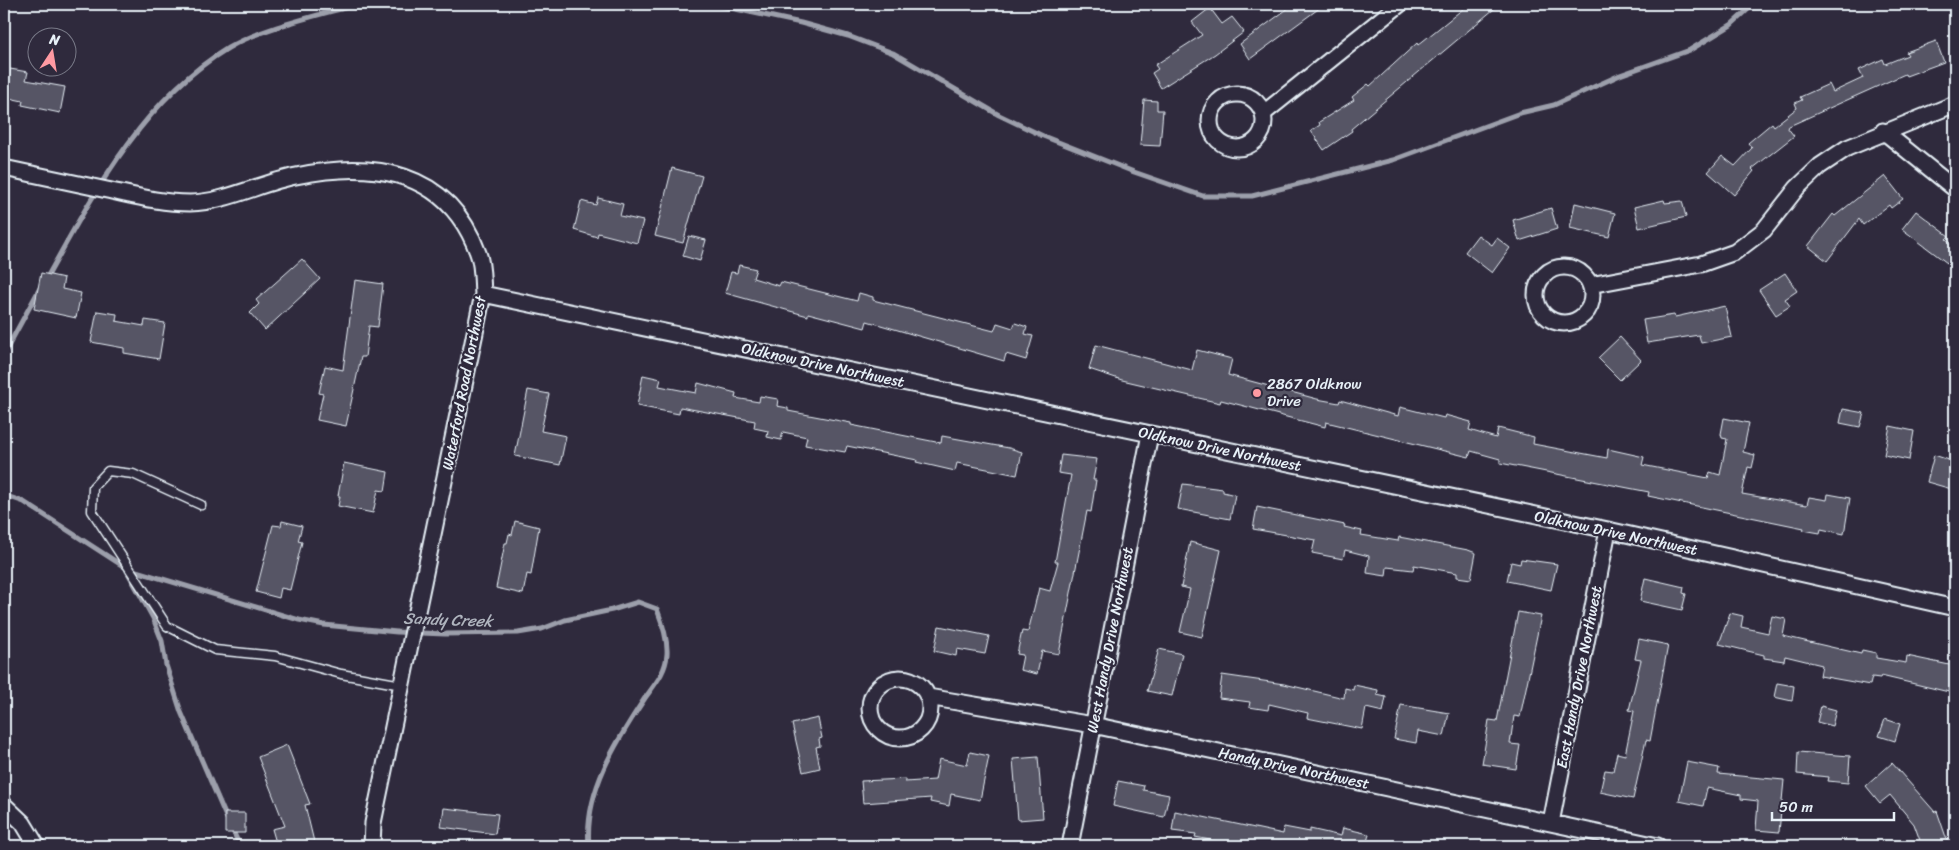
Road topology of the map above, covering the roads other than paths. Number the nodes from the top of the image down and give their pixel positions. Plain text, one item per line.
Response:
1 (1400, 4) edge
2 (1955, 104) edge
3 (1264, 113) dead end
4 (1883, 132) junction
5 (4, 168) edge
6 (1955, 190) edge
7 (1590, 285) dead end
8 (483, 294) junction
9 (1150, 434) junction
10 (201, 505) dead end
11 (1608, 530) junction
12 (1955, 608) edge
13 (402, 685) junction
14 (928, 696) junction
15 (1093, 725) junction
16 (4, 805) edge
17 (1551, 823) junction
18 (37, 846) edge
19 (372, 846) edge
20 (1070, 846) edge
21 (1658, 846) edge

1 - 3 street
2 - 4 street
4 - 6 street
4 - 7 street
5 - 8 street, Waterford Road Northwest
8 - 9 street, Oldknow Drive Northwest
8 - 13 street, Waterford Road Northwest
9 - 11 street, Oldknow Drive Northwest
9 - 15 street, West Handy Drive Northwest
10 - 13 lane
11 - 12 street, Oldknow Drive Northwest
11 - 17 street, East Handy Drive Northwest
13 - 19 street, Waterford Road Northwest
14 - 14 street, Handy Drive Northwest
14 - 15 street, Handy Drive Northwest
15 - 17 street, Handy Drive Northwest
15 - 20 street, West Handy Drive Northwest
16 - 18 street
17 - 21 street, Handy Drive Northwest

